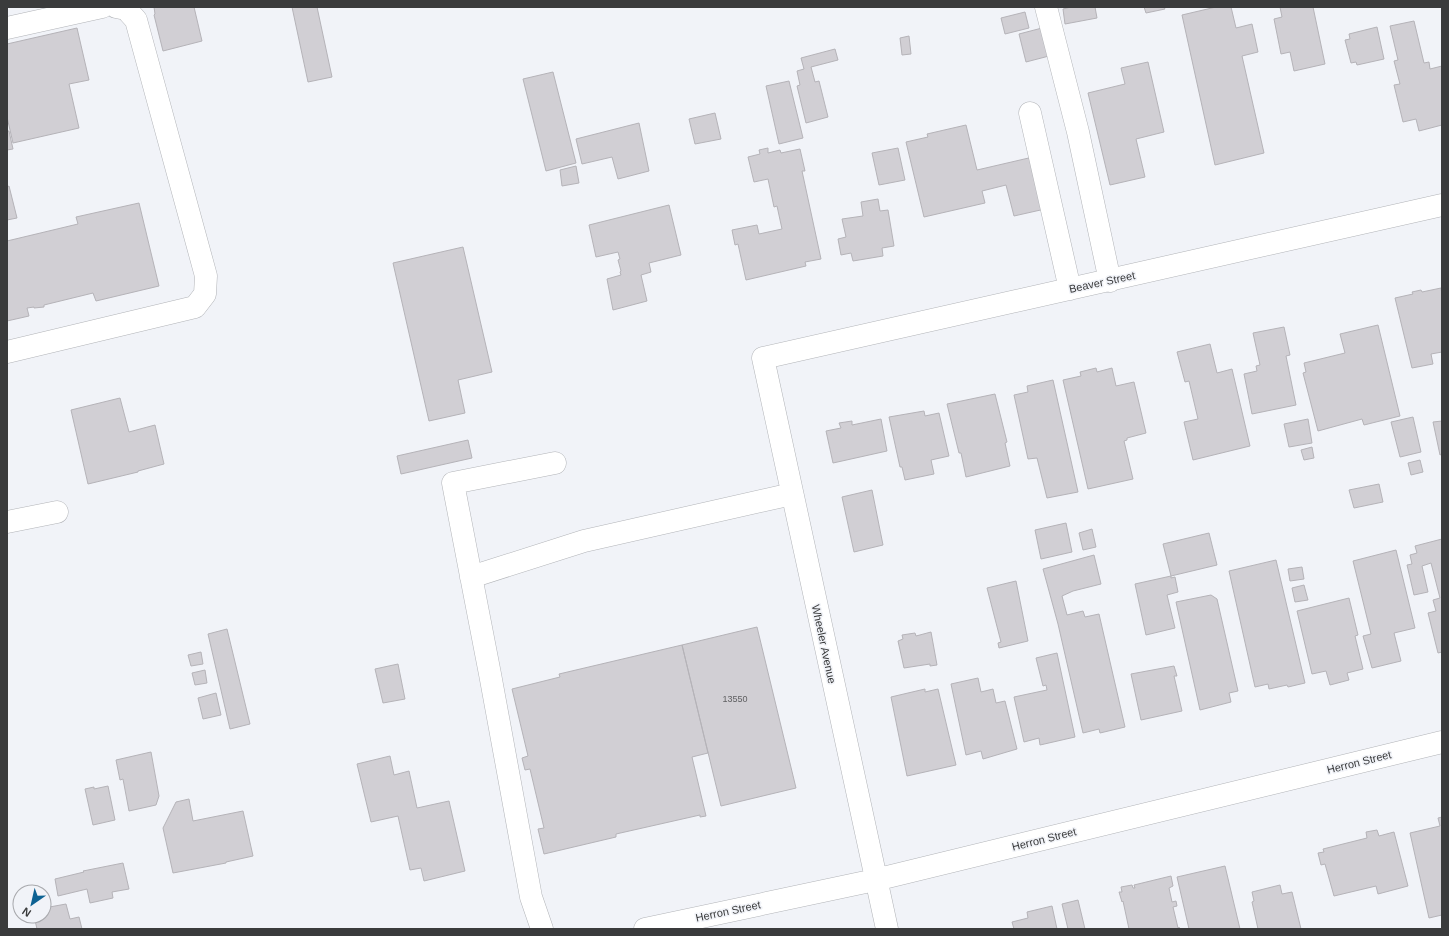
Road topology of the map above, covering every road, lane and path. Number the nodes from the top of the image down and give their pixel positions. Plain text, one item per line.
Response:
1 (102, 7) edge
2 (116, 7) edge
3 (1046, 7) edge
4 (7, 28) edge
5 (1030, 113) dead end
6 (1442, 205) edge
7 (1110, 281) junction
8 (1070, 289) junction
9 (7, 352) edge
10 (763, 358) joint
11 (555, 463) dead end
12 (792, 494) junction
13 (57, 512) dead end
14 (7, 522) edge
15 (471, 577) junction
16 (1442, 742) edge
17 (876, 880) junction
18 (542, 929) edge
19 (645, 929) edge
20 (887, 929) edge

1 - 4 street
2 - 9 street
3 - 7 street
5 - 8 street
6 - 7 street, Beaver Street
7 - 8 street, Beaver Street
8 - 10 street, Beaver Street
10 - 12 street, Wheeler Avenue
11 - 15 street
12 - 15 street
12 - 17 street, Wheeler Avenue
13 - 14 street
15 - 18 street
16 - 17 street, Herron Street
17 - 19 street, Herron Street
17 - 20 street, Wheeler Avenue

